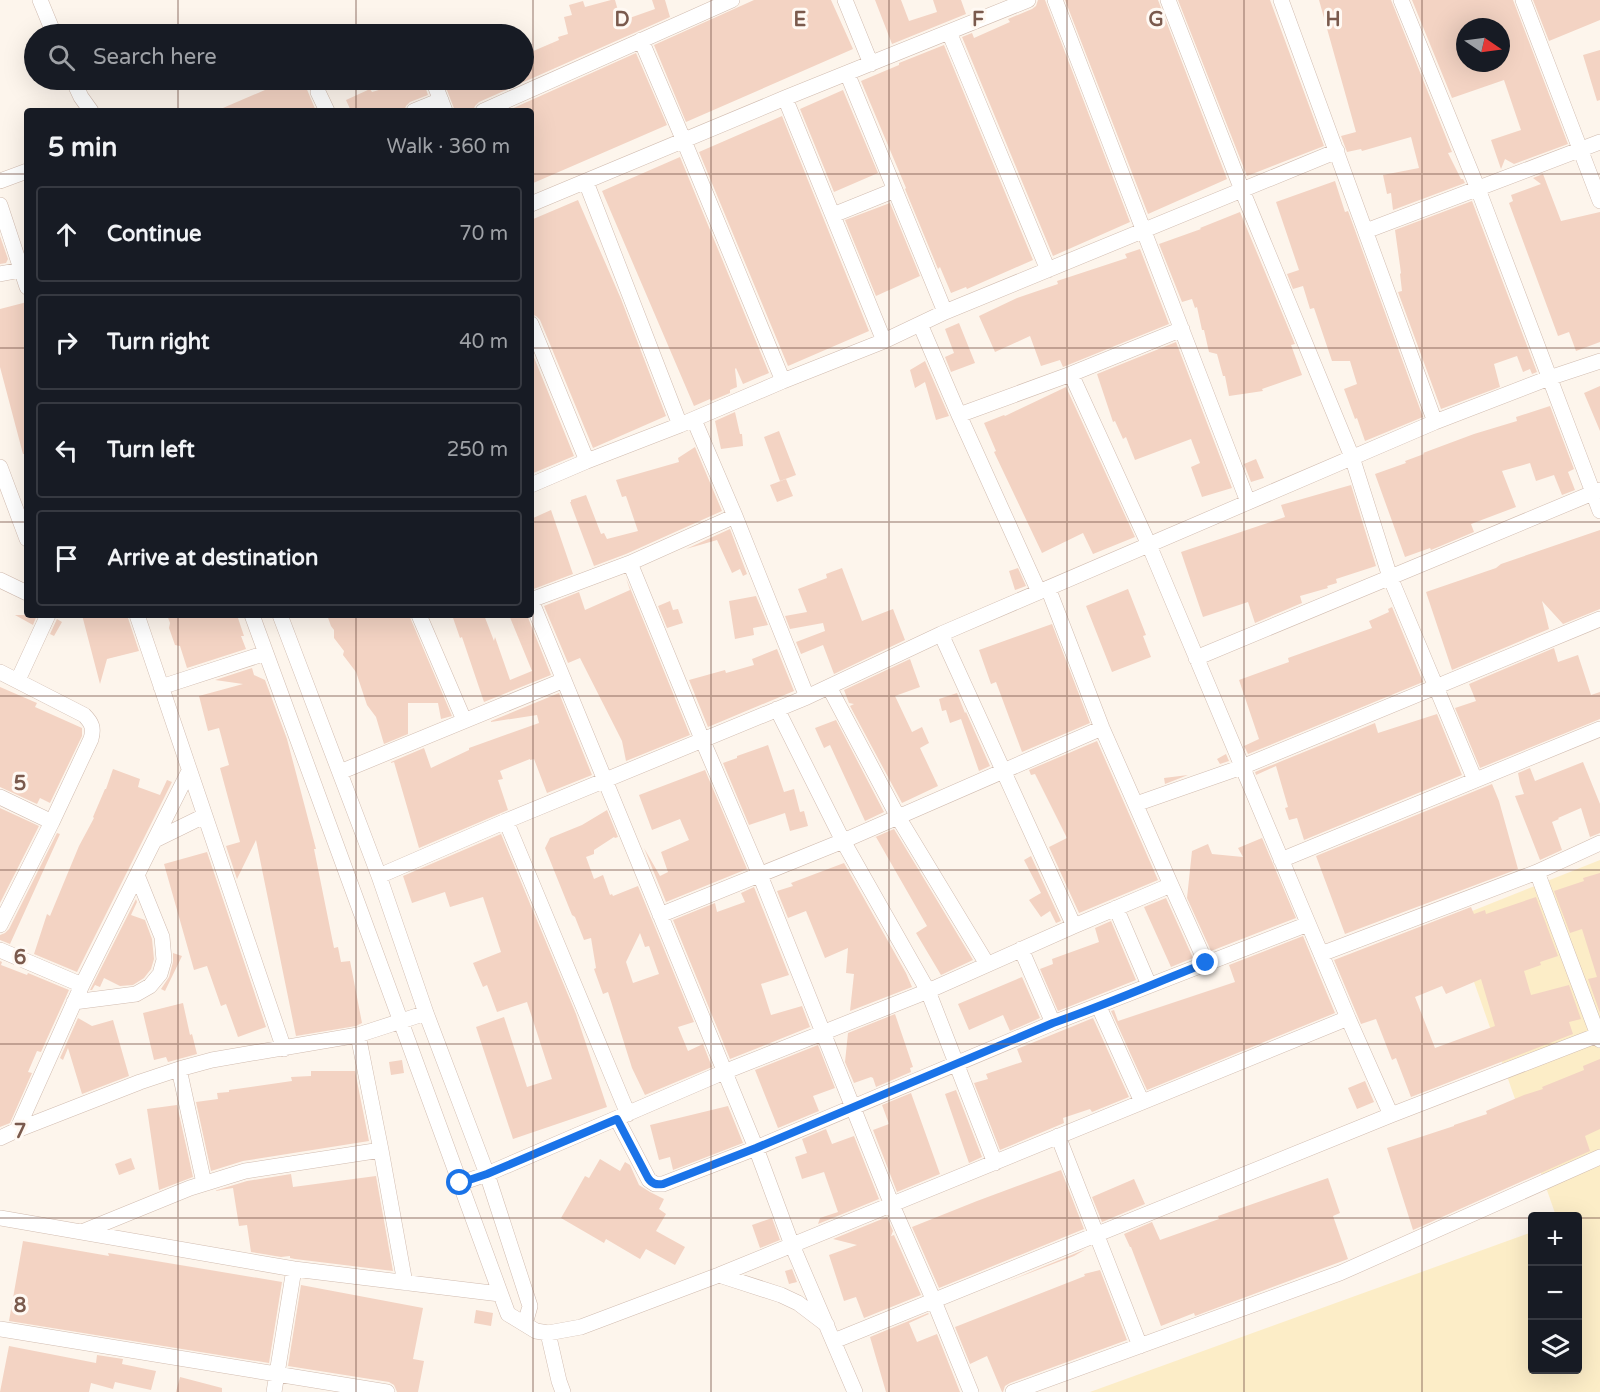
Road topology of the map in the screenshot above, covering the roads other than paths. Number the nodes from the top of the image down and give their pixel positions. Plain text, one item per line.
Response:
1 (40, 0) edge
2 (732, 0) edge
3 (844, 0) edge
4 (1028, 0) edge
5 (1055, 0) edge
6 (1168, 0) edge
7 (1281, 0) edge
8 (1401, 0) edge
9 (1523, 0) edge
10 (50, 24) edge
11 (949, 32) junction
12 (641, 40) junction
13 (871, 64) junction
14 (847, 73) junction
15 (534, 88) edge
16 (437, 90) edge
17 (530, 90) edge
18 (318, 92) dead end
19 (785, 98) junction
20 (443, 106) edge
21 (326, 108) edge
22 (490, 108) edge
23 (684, 141) junction
24 (1600, 142) edge
25 (1579, 149) junction
26 (1337, 151) junction
27 (24, 172) edge
28 (0, 181) edge
29 (586, 182) junction
30 (895, 189) junction
31 (1478, 189) junction
32 (1242, 190) junction
33 (1600, 201) edge
34 (534, 203) edge
35 (1, 215) edge
36 (833, 215) junction
37 (1144, 230) junction
38 (1366, 231) junction
39 (21, 270) junction
40 (1048, 270) junction
41 (0, 274) edge
42 (24, 278) edge
43 (945, 312) junction
44 (920, 324) junction
45 (1182, 329) junction
46 (534, 331) edge
47 (884, 341) junction
48 (1600, 361) edge
49 (1071, 374) junction
50 (1549, 378) junction
51 (783, 381) junction
52 (959, 415) junction
53 (1435, 422) junction
54 (687, 423) junction
55 (1352, 457) junction
56 (587, 461) junction
57 (0, 467) edge
58 (534, 484) edge
59 (1596, 491) edge
60 (1248, 502) junction
61 (1600, 511) edge
62 (735, 516) junction
63 (24, 530) edge
64 (1149, 545) junction
65 (630, 563) junction
66 (1390, 577) junction
67 (0, 580) edge
68 (1043, 590) junction
69 (24, 592) edge
70 (534, 599) edge
71 (534, 607) edge
72 (47, 618) edge
73 (138, 618) edge
74 (253, 618) edge
75 (281, 618) edge
76 (420, 618) edge
77 (1600, 619) edge
78 (941, 633) junction
79 (266, 653) junction
80 (1196, 658) junction
81 (0, 672) edge
82 (18, 680) junction
83 (564, 680) junction
84 (161, 687) junction
85 (829, 687) junction
86 (1436, 687) junction
87 (807, 697) junction
88 (777, 709) junction
89 (464, 720) junction
90 (1102, 728) junction
91 (1600, 729) edge
92 (702, 740) junction
93 (1242, 767) junction
94 (189, 771) junction
95 (1005, 771) junction
96 (340, 772) junction
97 (1475, 780) junction
98 (604, 781) junction
99 (0, 796) edge
100 (1136, 804) junction
101 (204, 816) junction
102 (898, 817) junction
103 (506, 820) junction
104 (52, 822) junction
105 (155, 840) junction
106 (843, 841) junction
107 (1600, 843) edge
108 (1281, 860) junction
109 (1537, 872) junction
110 (137, 875) junction
111 (760, 875) junction
112 (379, 876) junction
113 (1171, 885) junction
114 (1116, 908) junction
115 (660, 915) junction
116 (2, 916) edge
117 (1308, 924) junction
118 (1074, 926) junction
119 (1021, 949) junction
120 (0, 950) edge
121 (1321, 954) junction
122 (1206, 963) junction
123 (987, 964) junction
124 (82, 985) junction
125 (1149, 985) junction
126 (928, 991) junction
127 (74, 1002) junction
128 (1099, 1007) junction
129 (426, 1013) junction
130 (1348, 1018) junction
131 (402, 1021) junction
132 (1053, 1023) junction
133 (824, 1033) junction
134 (358, 1035) junction
135 (1599, 1036) edge
136 (284, 1049) junction
137 (956, 1065) junction
138 (179, 1069) junction
139 (724, 1072) junction
140 (1142, 1102) junction
141 (852, 1107) junction
142 (1391, 1115) junction
143 (623, 1116) junction
144 (17, 1130) junction
145 (1058, 1136) junction
146 (0, 1138) edge
147 (756, 1148) junction
148 (381, 1150) junction
149 (1600, 1157) edge
150 (994, 1163) junction
151 (487, 1174) junction
152 (204, 1183) junction
153 (460, 1183) junction
154 (892, 1205) junction
155 (0, 1218) edge
156 (81, 1233) junction
157 (1097, 1235) junction
158 (792, 1245) junction
159 (294, 1269) junction
160 (719, 1275) junction
161 (405, 1283) junction
162 (500, 1294) junction
163 (934, 1301) junction
164 (525, 1324) junction
165 (827, 1325) junction
166 (0, 1329) edge
167 (548, 1333) junction
168 (834, 1341) junction
169 (1140, 1346) junction
170 (277, 1374) junction
171 (274, 1392) edge
172 (387, 1392) edge
173 (563, 1392) edge
174 (855, 1392) edge
175 (971, 1392) edge
176 (1013, 1392) edge

1 - 10 street
2 - 12 street
3 - 13 street
4 - 11 street
5 - 37 street
6 - 32 street
7 - 26 street
8 - 31 street
9 - 25 street
11 - 13 street
11 - 40 street
12 - 15 street
12 - 23 street
13 - 14 street
14 - 19 street
14 - 30 street
16 - 20 street
17 - 22 street
18 - 21 street
19 - 23 street
19 - 36 street
23 - 29 street
23 - 51 street
24 - 25 street
25 - 31 street
25 - 33 street
26 - 32 street
26 - 38 street
27 - 28 street
29 - 34 street
29 - 54 street
30 - 36 street
30 - 43 street
31 - 38 street
31 - 50 street
32 - 37 street
32 - 55 street
35 - 39 street
36 - 47 street
37 - 40 street
37 - 45 street
38 - 53 street
39 - 41 street
39 - 42 street
40 - 43 street
43 - 44 street
44 - 47 street
44 - 52 street
45 - 49 street
45 - 60 street
46 - 56 street
47 - 51 street
48 - 50 street
49 - 52 street
49 - 64 street
50 - 53 street
50 - 59 street
51 - 54 street
52 - 68 street
53 - 55 street
54 - 56 street
54 - 62 street
55 - 60 street
55 - 66 street
56 - 58 street
57 - 63 street
59 - 61 street
59 - 66 street
60 - 64 street
62 - 65 street
62 - 87 street
64 - 68 street
64 - 80 street
65 - 70 street
65 - 92 street
66 - 80 street
66 - 86 street
67 - 69 street
68 - 78 street
68 - 90 street
71 - 83 street
72 - 82 street
73 - 84 street
74 - 79 street
75 - 96 street
76 - 89 street
77 - 86 street
78 - 85 street
78 - 95 street
79 - 84 street
79 - 131 street
80 - 93 street
81 - 82 street
82 - 104 street
83 - 89 street
83 - 98 street
84 - 94 street
85 - 87 street
85 - 102 street
86 - 93 street
86 - 97 street
87 - 88 street
88 - 92 street
88 - 106 street
89 - 96 street
90 - 95 street
90 - 100 street
91 - 97 street
92 - 98 street
92 - 111 street
93 - 100 street
93 - 108 street
94 - 101 street
94 - 105 street
95 - 102 street
95 - 118 street
96 - 112 street
97 - 108 street
98 - 103 street
98 - 115 street
99 - 104 street
100 - 113 street
101 - 105 street
101 - 136 street
102 - 106 street
102 - 123 street
103 - 112 street
103 - 143 street
104 - 116 street
105 - 110 street
106 - 111 street
106 - 126 street
107 - 109 street
108 - 117 street
109 - 121 street
109 - 135 street
110 - 124 street
110 - 127 street
111 - 115 street
111 - 133 street
112 - 129 street
113 - 114 street
113 - 122 street
114 - 118 street
114 - 125 street
115 - 139 street
117 - 121 street
117 - 122 street
118 - 119 street
119 - 123 street
119 - 132 street
120 - 124 street
121 - 130 street
122 - 125 street
123 - 126 street
124 - 127 street
125 - 128 street
126 - 133 street
126 - 137 street
127 - 144 street
128 - 132 street
128 - 140 street
129 - 131 street
129 - 151 street
130 - 140 street
130 - 142 street
131 - 134 street
131 - 153 street
132 - 137 street
133 - 139 street
133 - 141 street
134 - 136 street
134 - 148 street
135 - 142 street
136 - 138 street
137 - 141 street
137 - 150 street
138 - 144 street
138 - 152 street
139 - 143 street
139 - 147 street
140 - 145 street
141 - 147 street
141 - 154 street
142 - 157 street
143 - 147 street
143 - 151 street
144 - 146 street
145 - 150 street
145 - 157 street
147 - 158 street
148 - 152 street
148 - 161 street
149 - 169 street
150 - 154 street
151 - 153 street
151 - 164 street
152 - 156 street
153 - 162 street
154 - 158 street
154 - 163 street
155 - 156 street
156 - 159 street
157 - 163 street
157 - 169 street
158 - 160 street
158 - 165 street
159 - 161 street
159 - 170 street
160 - 165 street
160 - 167 street
161 - 162 street
162 - 164 street
163 - 168 street
163 - 175 street
164 - 167 street
165 - 168 street
166 - 170 street
167 - 173 street
168 - 174 street
169 - 176 street
170 - 171 street
170 - 172 street

